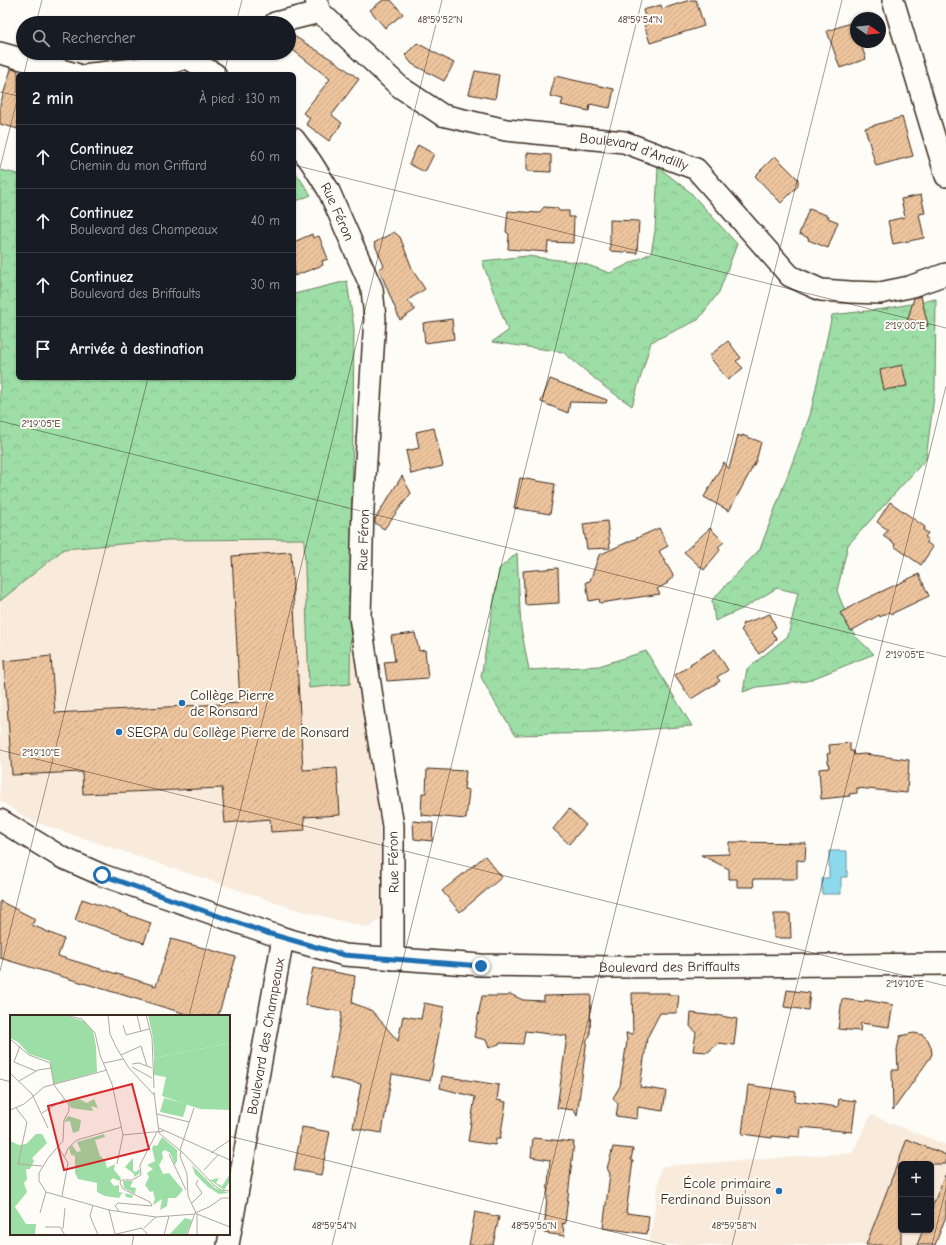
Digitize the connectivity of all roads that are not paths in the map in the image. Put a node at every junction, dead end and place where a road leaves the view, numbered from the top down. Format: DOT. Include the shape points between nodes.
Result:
graph roads {
  1 [pos="893,0"];
  2 [pos="318,6"];
  3 [pos="293,16"];
  4 [pos="0,53"];
  5 [pos="16,57"];
  6 [pos="25,60"];
  7 [pos="176,60"];
  8 [pos="197,60"];
  9 [pos="69,72"];
  10 [pos="105,72"];
  11 [pos="212,72"];
  12 [pos="296,142"];
  13 [pos="946,176"];
  14 [pos="946,274"];
  15 [pos="0,820"];
  16 [pos="275,936"];
  17 [pos="393,959"];
  18 [pos="946,964"];
  19 [pos="230,1232"];
  20 [pos="230,1235"];
  21 [pos="228,1245"];
  1 -- 13 [label="street"];
  2 -- 3 [label="street"];
  2 -- 14 [label="street, Boulevard d'Andilly" via="400,87 442,115 506,130 624,142 696,169 790,276 821,290 880,293 909,287"];
  4 -- 5 [label="street"];
  6 -- 9 [label="street"];
  7 -- 10 [label="street"];
  8 -- 11 [label="street"];
  12 -- 17 [label="street, Rue Féron" via="328,189 372,289 376,318 363,508 360,617 392,826"];
  15 -- 16 [label="street" via="61,857 102,875"];
  16 -- 17 [label="street, Boulevard des Champeaux" via="344,955"];
  16 -- 19 [label="street, Boulevard des Champeaux"];
  17 -- 18 [label="street, Boulevard des Briffaults" via="481,966 613,968"];
  20 -- 21 [label="street, Boulevard des Champeaux"];
}
